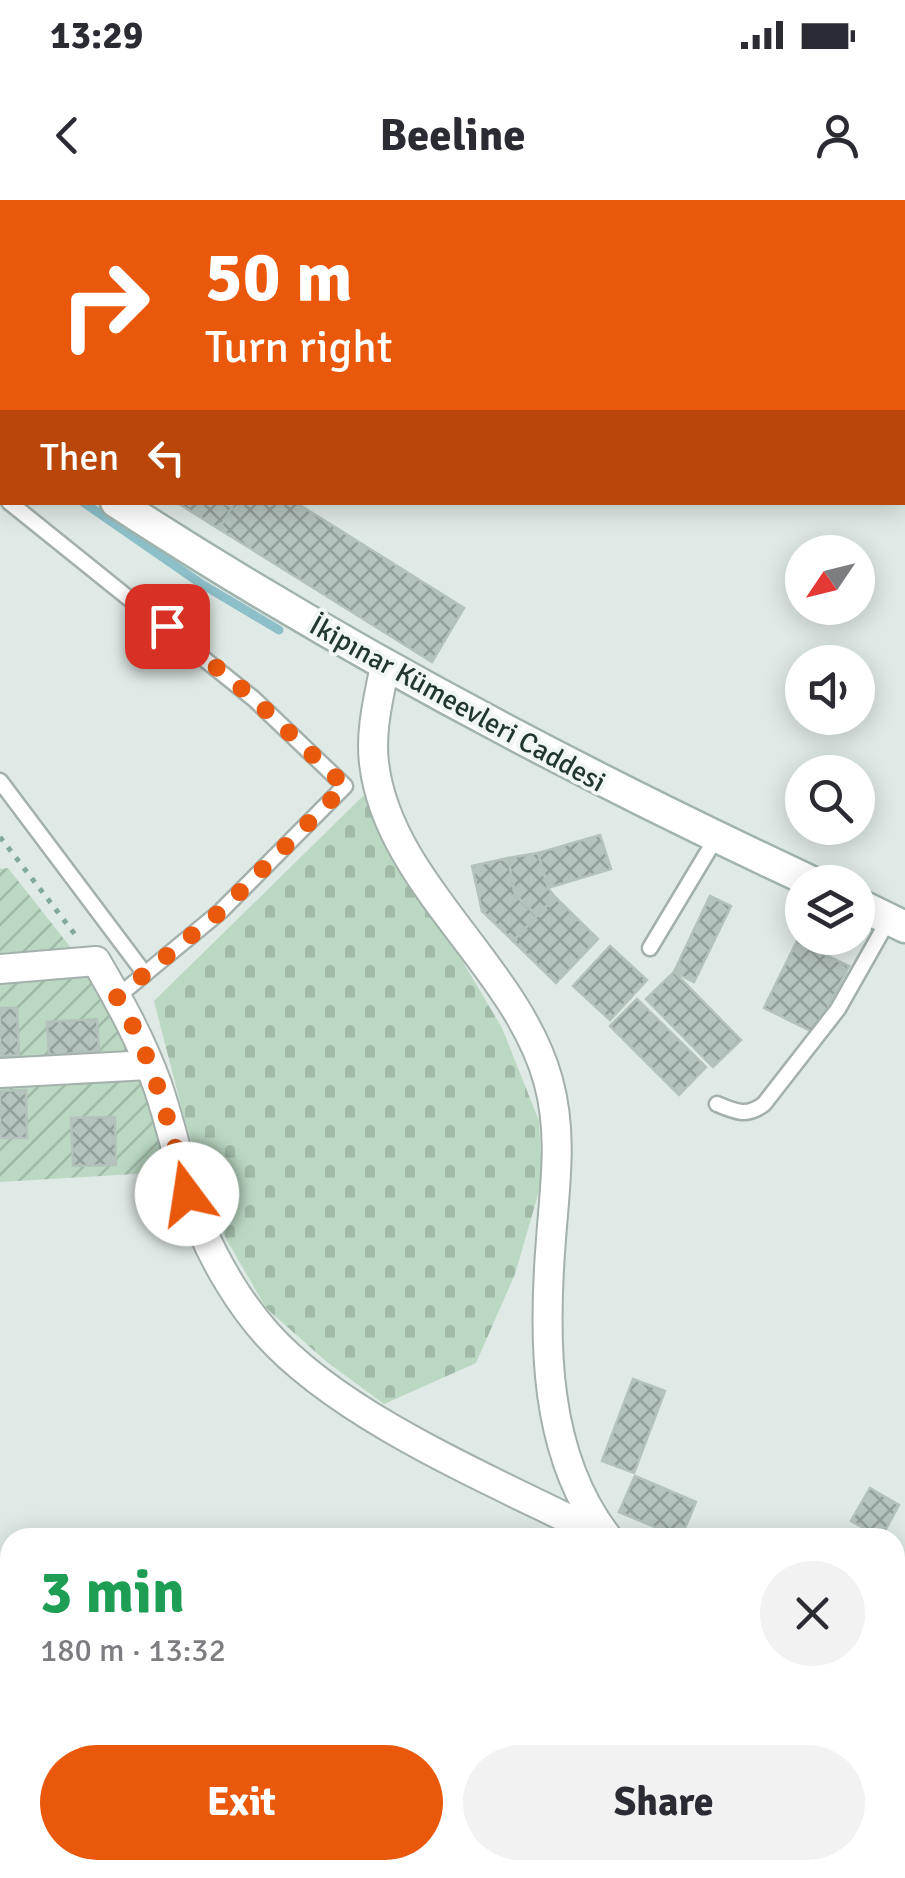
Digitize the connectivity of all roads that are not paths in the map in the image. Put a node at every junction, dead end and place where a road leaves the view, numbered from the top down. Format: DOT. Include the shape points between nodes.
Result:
graph roads {
  1 [pos="12,505"];
  2 [pos="121,505"];
  3 [pos="385,665"];
  4 [pos="0,780"];
  5 [pos="716,838"];
  6 [pos="785,870"];
  7 [pos="897,923"];
  8 [pos="650,948"];
  9 [pos="0,969"];
  10 [pos="145,974"];
  11 [pos="117,997"];
  12 [pos="149,1064"];
  13 [pos="0,1073"];
  14 [pos="717,1104"];
  15 [pos="587,1528"];
  16 [pos="600,1528"];
  1 -- 10 [label="lane" via="254,699 345,786 221,911"];
  2 -- 3 [label="street, İkipınar Kümeevleri Caddesi"];
  3 -- 5 [label="street, İkipınar Kümeevleri Caddesi"];
  3 -- 16 [label="street" via="373,726 374,763 392,823 520,1016 556,1110 548,1272 551,1386 565,1458"];
  4 -- 10 [label="lane"];
  5 -- 6 [label="street, İkipınar Kümeevleri Caddesi"];
  5 -- 8 [label="lane"];
  7 -- 14 [label="lane" via="764,1104 738,1113"];
  9 -- 11 [label="street" via="96,962"];
  10 -- 11 [label="lane"];
  11 -- 12 [label="street"];
  12 -- 13 [label="street"];
  12 -- 15 [label="street" via="204,1236 267,1334 348,1402"];
}
